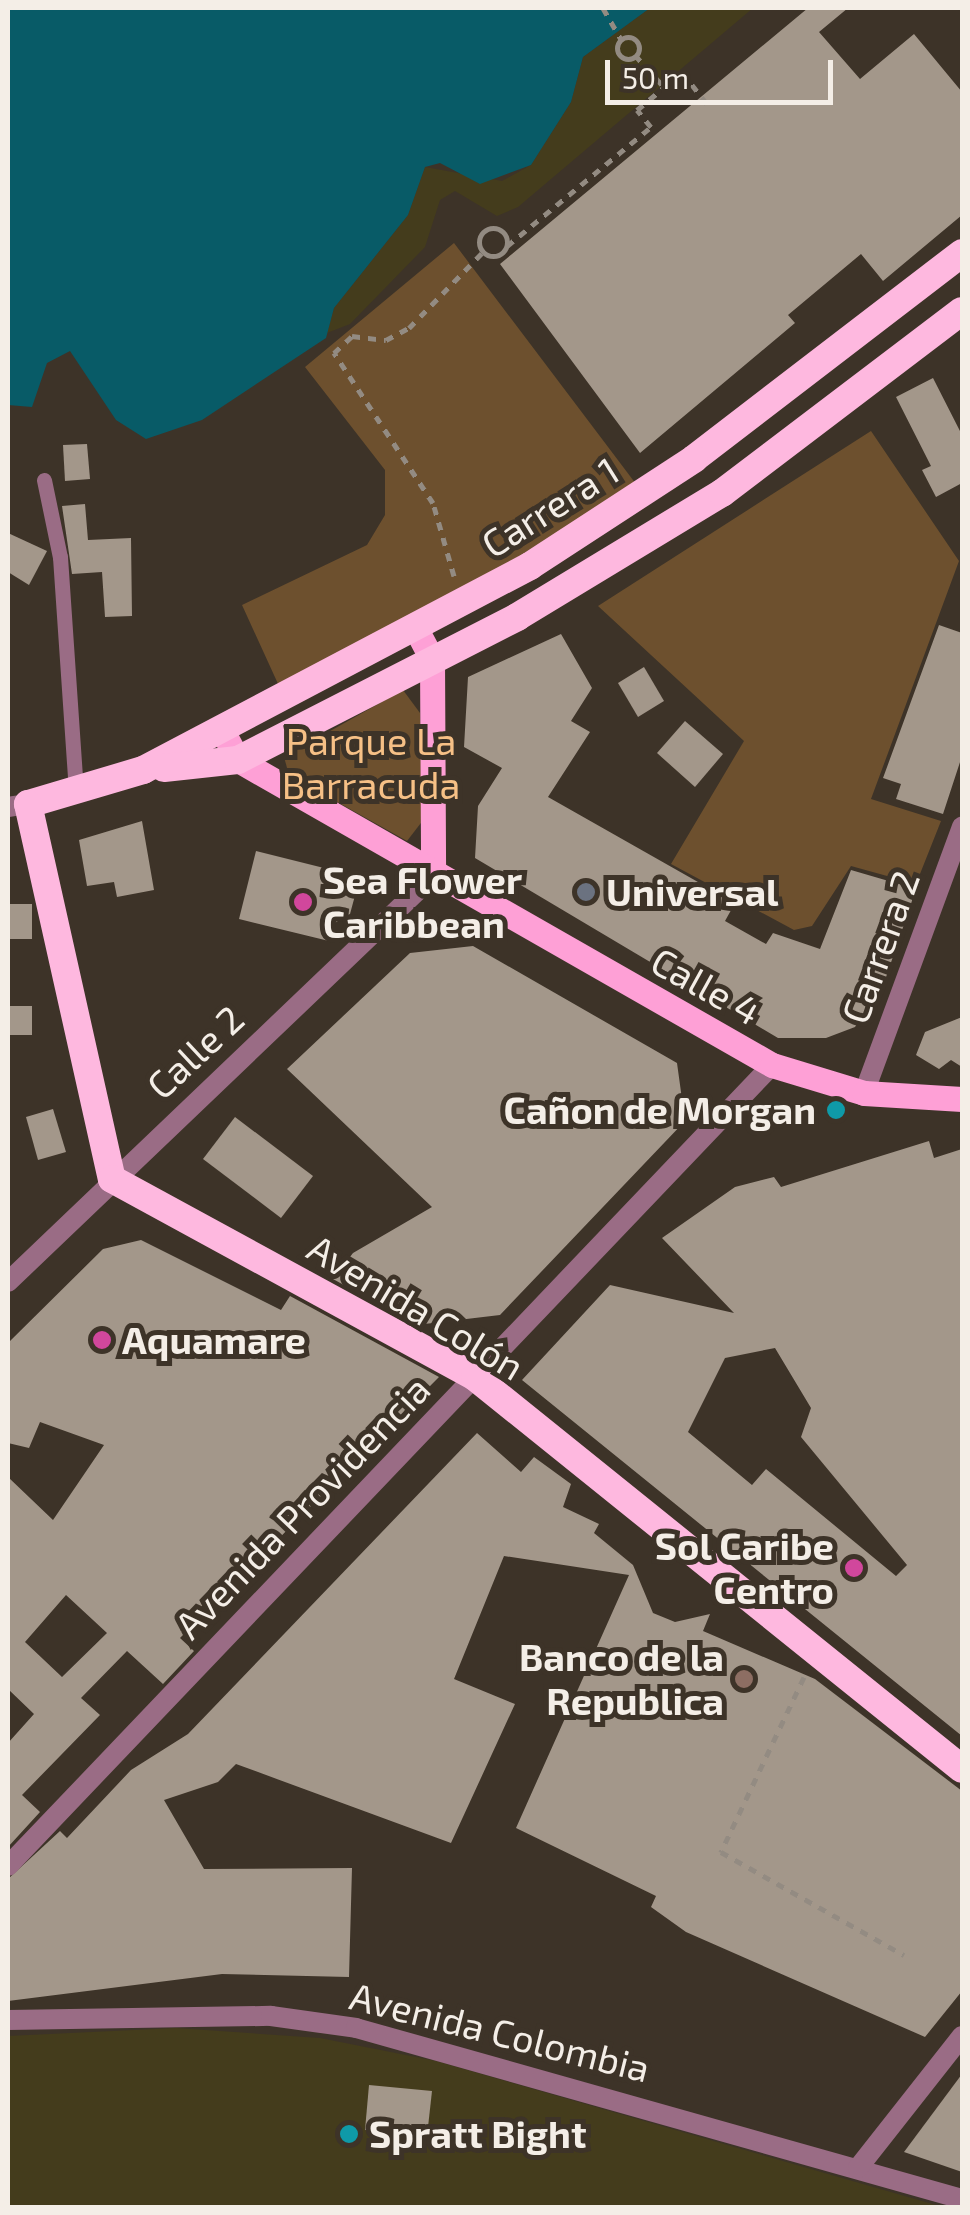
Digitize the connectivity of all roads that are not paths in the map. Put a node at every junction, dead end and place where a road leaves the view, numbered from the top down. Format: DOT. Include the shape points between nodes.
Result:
graph roads {
  1 [pos="962,253"];
  2 [pos="962,311"];
  3 [pos="44,480"];
  4 [pos="416,628"];
  5 [pos="432,659"];
  6 [pos="223,732"];
  7 [pos="238,760"];
  8 [pos="142,770"];
  9 [pos="76,794"];
  10 [pos="18,806"];
  11 [pos="962,826"];
  12 [pos="433,876"];
  13 [pos="772,1065"];
  14 [pos="864,1094"];
  15 [pos="962,1098"];
  16 [pos="112,1178"];
  17 [pos="8,1282"];
  18 [pos="474,1377"];
  19 [pos="962,1769"];
  20 [pos="8,1866"];
  21 [pos="8,2020"];
  22 [pos="962,2036"];
  23 [pos="858,2168"];
  24 [pos="962,2199"];
  1 -- 4 [label="highway, Carrera 1" via="694,460"];
  2 -- 5 [label="highway, Carrera 1" via="722,493"];
  3 -- 9 [label="lane" via="60,558"];
  4 -- 5 [label="main road"];
  4 -- 6 [label="highway, Carrera 1"];
  5 -- 7 [label="highway, Carrera 1"];
  5 -- 12 [label="main road"];
  6 -- 7 [label="main road"];
  6 -- 8 [label="highway, Carrera 1"];
  7 -- 8 [label="highway, Carrera 1"];
  7 -- 12 [label="main road, Calle 4"];
  8 -- 9 [label="highway, Carrera 1"];
  9 -- 10 [label="highway, Carrera 1"];
  10 -- 16 [label="highway"];
  11 -- 14 [label="street, Carrera 2"];
  12 -- 13 [label="main road, Calle 4"];
  12 -- 16 [label="street, Calle 2"];
  13 -- 14 [label="main road, Calle 4"];
  13 -- 18 [label="street, Avenida Providencia"];
  14 -- 15 [label="main road, Calle 4"];
  16 -- 17 [label="street, Calle 2"];
  16 -- 18 [label="highway, Avenida Colón"];
  18 -- 19 [label="highway, Avenida Colón"];
  18 -- 20 [label="street, Avenida Providencia"];
  21 -- 23 [label="street, Avenida Colombia" via="271,2016 356,2028"];
  22 -- 23 [label="street"];
  23 -- 24 [label="street, Avenida Colombia"];
}
